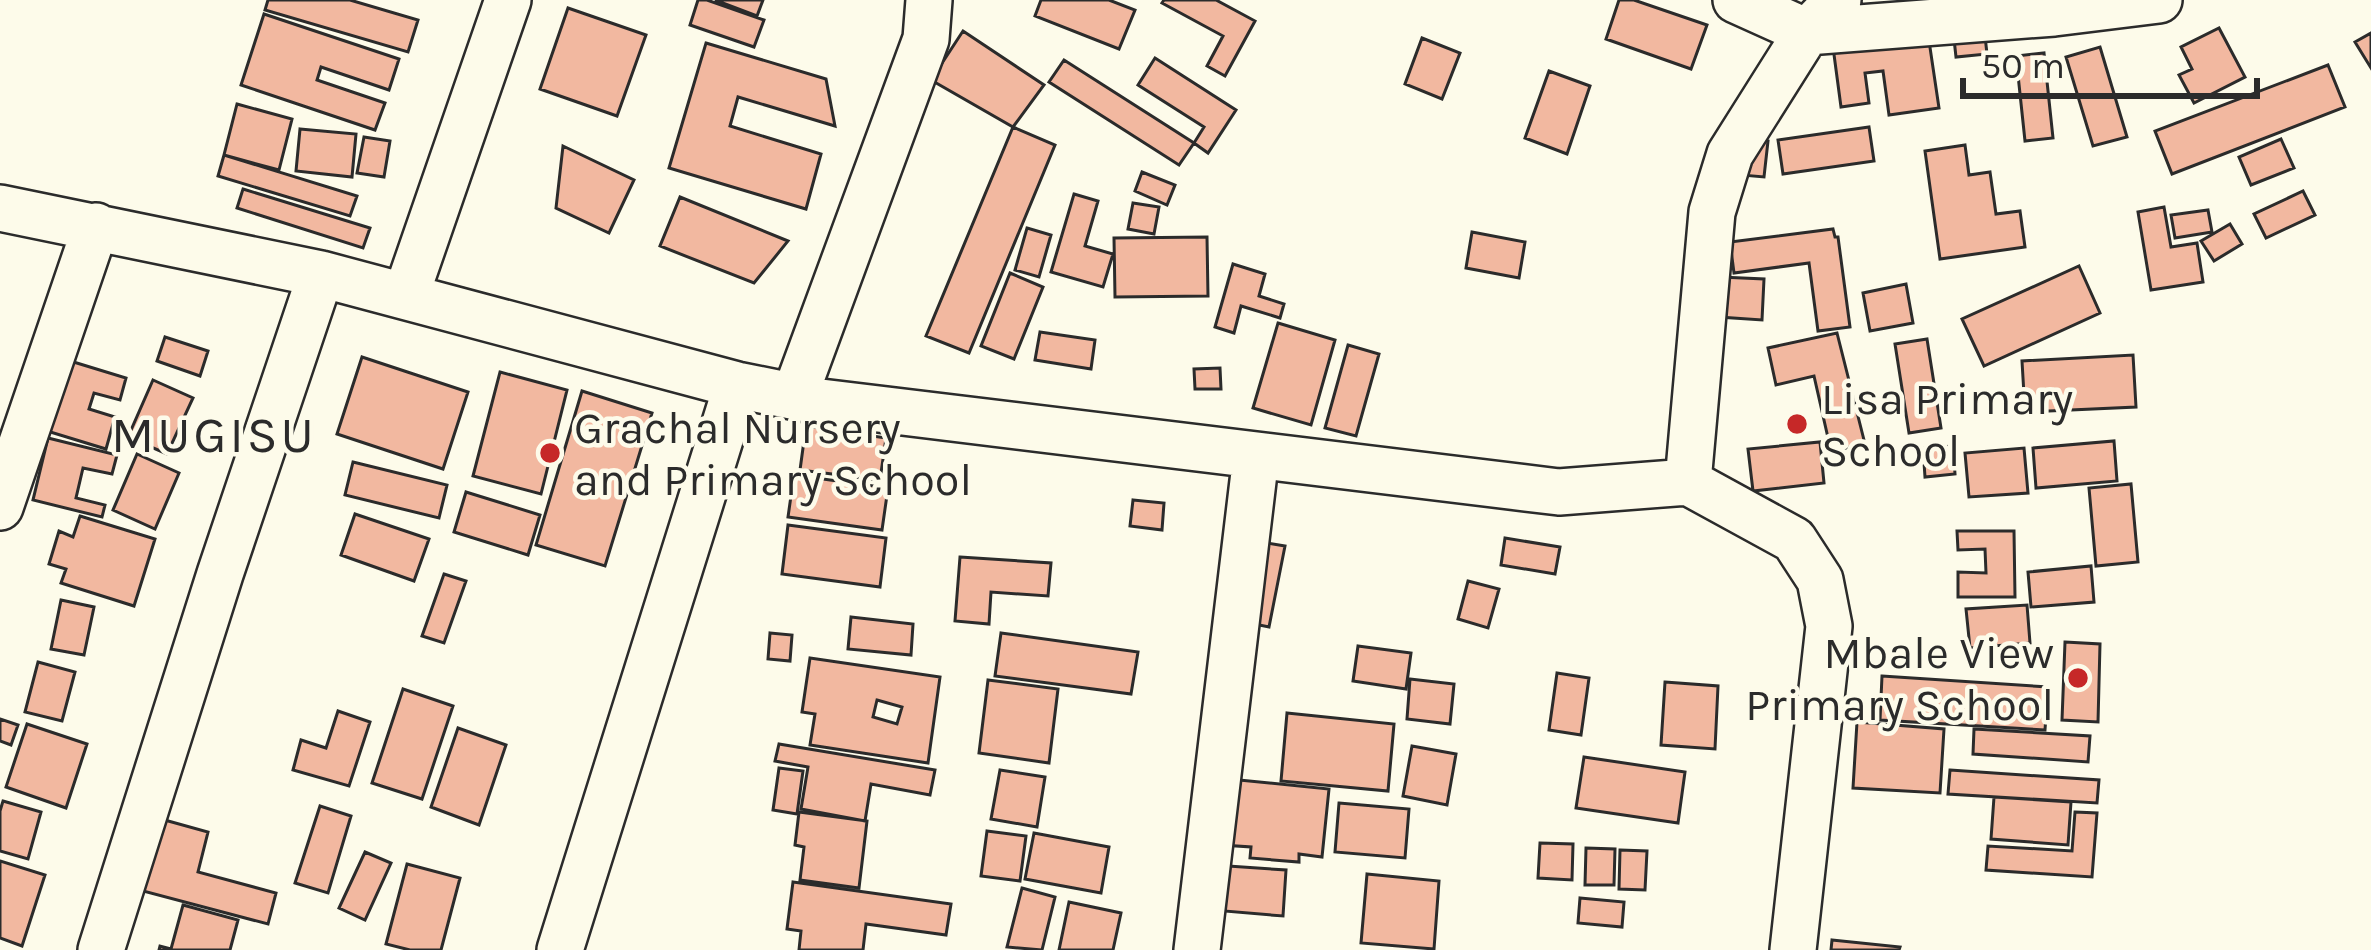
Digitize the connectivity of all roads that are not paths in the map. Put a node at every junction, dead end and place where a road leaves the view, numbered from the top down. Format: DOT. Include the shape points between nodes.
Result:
graph roads {
  1 [pos="508,0"];
  2 [pos="929,0"];
  3 [pos="1736,0"];
  4 [pos="2159,0"];
  5 [pos="1822,16"];
  6 [pos="0,208"];
  7 [pos="96,226"];
  8 [pos="321,274"];
  9 [pos="406,296"];
  10 [pos="737,385"];
  11 [pos="795,395"];
  12 [pos="1256,456"];
  13 [pos="1688,482"];
  14 [pos="0,507"];
  15 [pos="101,950"];
  16 [pos="560,950"];
  17 [pos="1197,950"];
  18 [pos="1793,950"];
  1 -- 9 [label="street"];
  2 -- 11 [label="street" via="926,39"];
  3 -- 5 [label="street"];
  4 -- 5 [label="street" via="2054,13"];
  5 -- 13 [label="street" via="1730,154 1712,212"];
  6 -- 7 [label="street"];
  7 -- 8 [label="street"];
  7 -- 14 [label="street"];
  8 -- 9 [label="street"];
  8 -- 15 [label="street"];
  9 -- 10 [label="street"];
  10 -- 11 [label="street"];
  10 -- 16 [label="street"];
  11 -- 12 [label="street"];
  12 -- 13 [label="street" via="1559,492"];
  12 -- 17 [label="street"];
  13 -- 18 [label="street" via="1794,540 1820,580 1829,626"];
}
